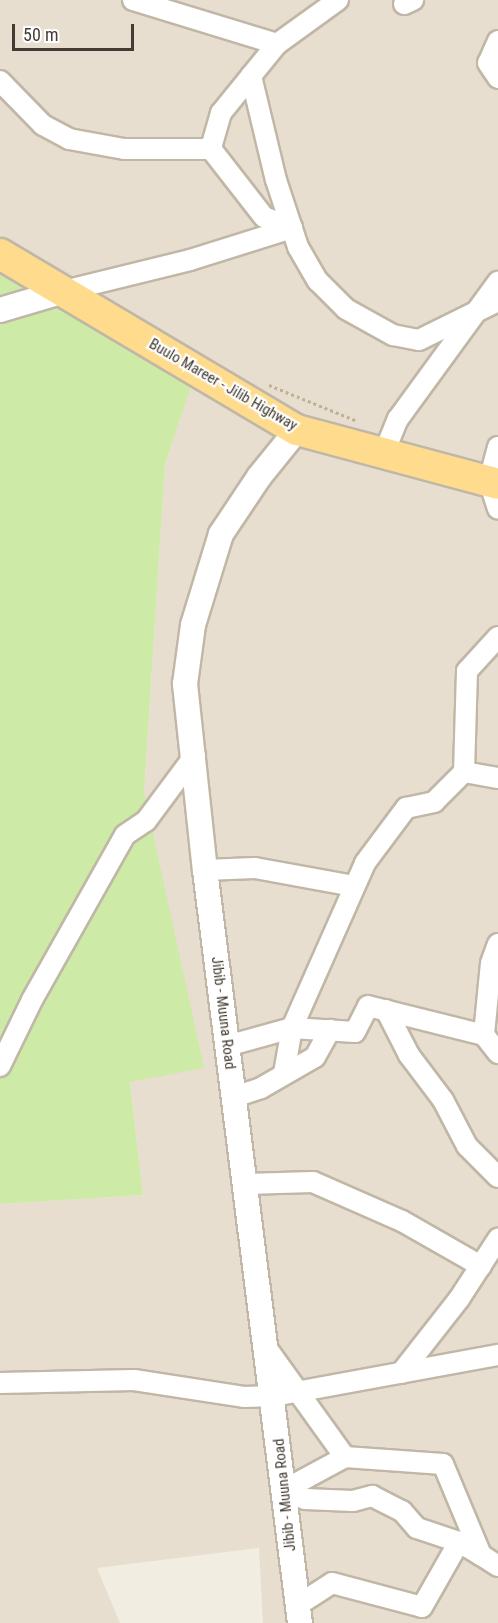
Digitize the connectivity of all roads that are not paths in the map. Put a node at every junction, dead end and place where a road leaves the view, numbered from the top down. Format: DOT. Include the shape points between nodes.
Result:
graph roads {
  1 [pos="134,0"];
  2 [pos="338,0"];
  3 [pos="498,41"];
  4 [pos="276,44"];
  5 [pos="251,76"];
  6 [pos="498,78"];
  7 [pos="0,81"];
  8 [pos="211,149"];
  9 [pos="292,228"];
  10 [pos="0,254"];
  11 [pos="498,282"];
  12 [pos="64,291"];
  13 [pos="489,305"];
  14 [pos="0,310"];
  15 [pos="297,430"];
  16 [pos="498,447"];
  17 [pos="384,453"];
  18 [pos="493,482"];
  19 [pos="498,509"];
  20 [pos="498,638"];
  21 [pos="195,755"];
  22 [pos="464,772"];
  23 [pos="498,778"];
  24 [pos="205,870"];
  25 [pos="354,886"];
  26 [pos="498,944"];
  27 [pos="386,1010"];
  28 [pos="292,1028"];
  29 [pos="330,1030"];
  30 [pos="484,1035"];
  31 [pos="227,1046"];
  32 [pos="498,1053"];
  33 [pos="0,1066"];
  34 [pos="284,1073"];
  35 [pos="234,1097"];
  36 [pos="498,1177"];
  37 [pos="245,1184"];
  38 [pos="498,1241"];
  39 [pos="481,1266"];
  40 [pos="268,1350"];
  41 [pos="498,1355"];
  42 [pos="401,1373"];
  43 [pos="0,1383"];
  44 [pos="301,1392"];
  45 [pos="274,1396"];
  46 [pos="345,1457"];
  47 [pos="284,1491"];
  48 [pos="459,1542"];
  49 [pos="481,1554"];
  50 [pos="498,1566"];
  51 [pos="299,1614"];
  1 -- 4 [label="street"];
  2 -- 4 [label="street"];
  3 -- 6 [label="street" via="488,63"];
  4 -- 5 [label="street"];
  5 -- 8 [label="street" via="221,113"];
  5 -- 9 [label="street"];
  7 -- 8 [label="street" via="43,125 69,139 124,149"];
  8 -- 9 [label="street" via="264,217"];
  9 -- 12 [label="street" via="190,260"];
  9 -- 13 [label="street" via="318,281 346,309 393,335 419,340"];
  10 -- 12 [label="main road, Buulo Mareer - Jilib Highway"];
  11 -- 13 [label="street"];
  12 -- 14 [label="street"];
  12 -- 15 [label="main road, Buulo Mareer - Jilib Highway"];
  13 -- 17 [label="street" via="398,419"];
  15 -- 17 [label="main road, Buulo Mareer - Jilib Highway"];
  15 -- 21 [label="street, Jibib - Muuna Road" via="259,477 217,545 193,625 185,684"];
  16 -- 18 [label="street"];
  17 -- 18 [label="main road, Buulo Mareer - Jilib Highway"];
  18 -- 19 [label="street"];
  20 -- 22 [label="street" via="467,671"];
  21 -- 24 [label="street, Jibib - Muuna Road"];
  21 -- 33 [label="street" via="146,821 125,835 32,1000"];
  22 -- 23 [label="street"];
  22 -- 25 [label="street" via="434,802 406,808 365,862"];
  24 -- 25 [label="street" via="255,868"];
  24 -- 31 [label="street, Jibib - Muuna Road"];
  25 -- 28 [label="street"];
  26 -- 30 [label="street" via="490,963"];
  27 -- 29 [label="street" via="368,1006 355,1032"];
  27 -- 30 [label="street"];
  27 -- 36 [label="street" via="409,1055 443,1100 467,1146"];
  28 -- 29 [label="street"];
  28 -- 31 [label="street"];
  28 -- 34 [label="street"];
  29 -- 34 [label="street" via="315,1057"];
  30 -- 32 [label="street"];
  31 -- 35 [label="street, Jibib - Muuna Road"];
  34 -- 35 [label="street" via="261,1088"];
  35 -- 37 [label="street, Jibib - Muuna Road"];
  37 -- 39 [label="street" via="314,1182 402,1221"];
  37 -- 40 [label="street, Jibib - Muuna Road"];
  38 -- 39 [label="street"];
  39 -- 42 [label="street"];
  40 -- 44 [label="street"];
  40 -- 45 [label="street, Jibib - Muuna Road"];
  41 -- 42 [label="street"];
  42 -- 44 [label="street"];
  43 -- 45 [label="street" via="134,1380 244,1397"];
  44 -- 45 [label="street"];
  44 -- 46 [label="street"];
  45 -- 47 [label="street, Jibib - Muuna Road"];
  46 -- 47 [label="street"];
  46 -- 49 [label="street" via="443,1464"];
  47 -- 48 [label="street" via="305,1499 353,1501 372,1496 402,1511 417,1528"];
  47 -- 51 [label="street, Jibib - Muuna Road"];
  48 -- 49 [label="street"];
  48 -- 51 [label="street" via="422,1607 332,1582"];
  49 -- 50 [label="street"];
}
